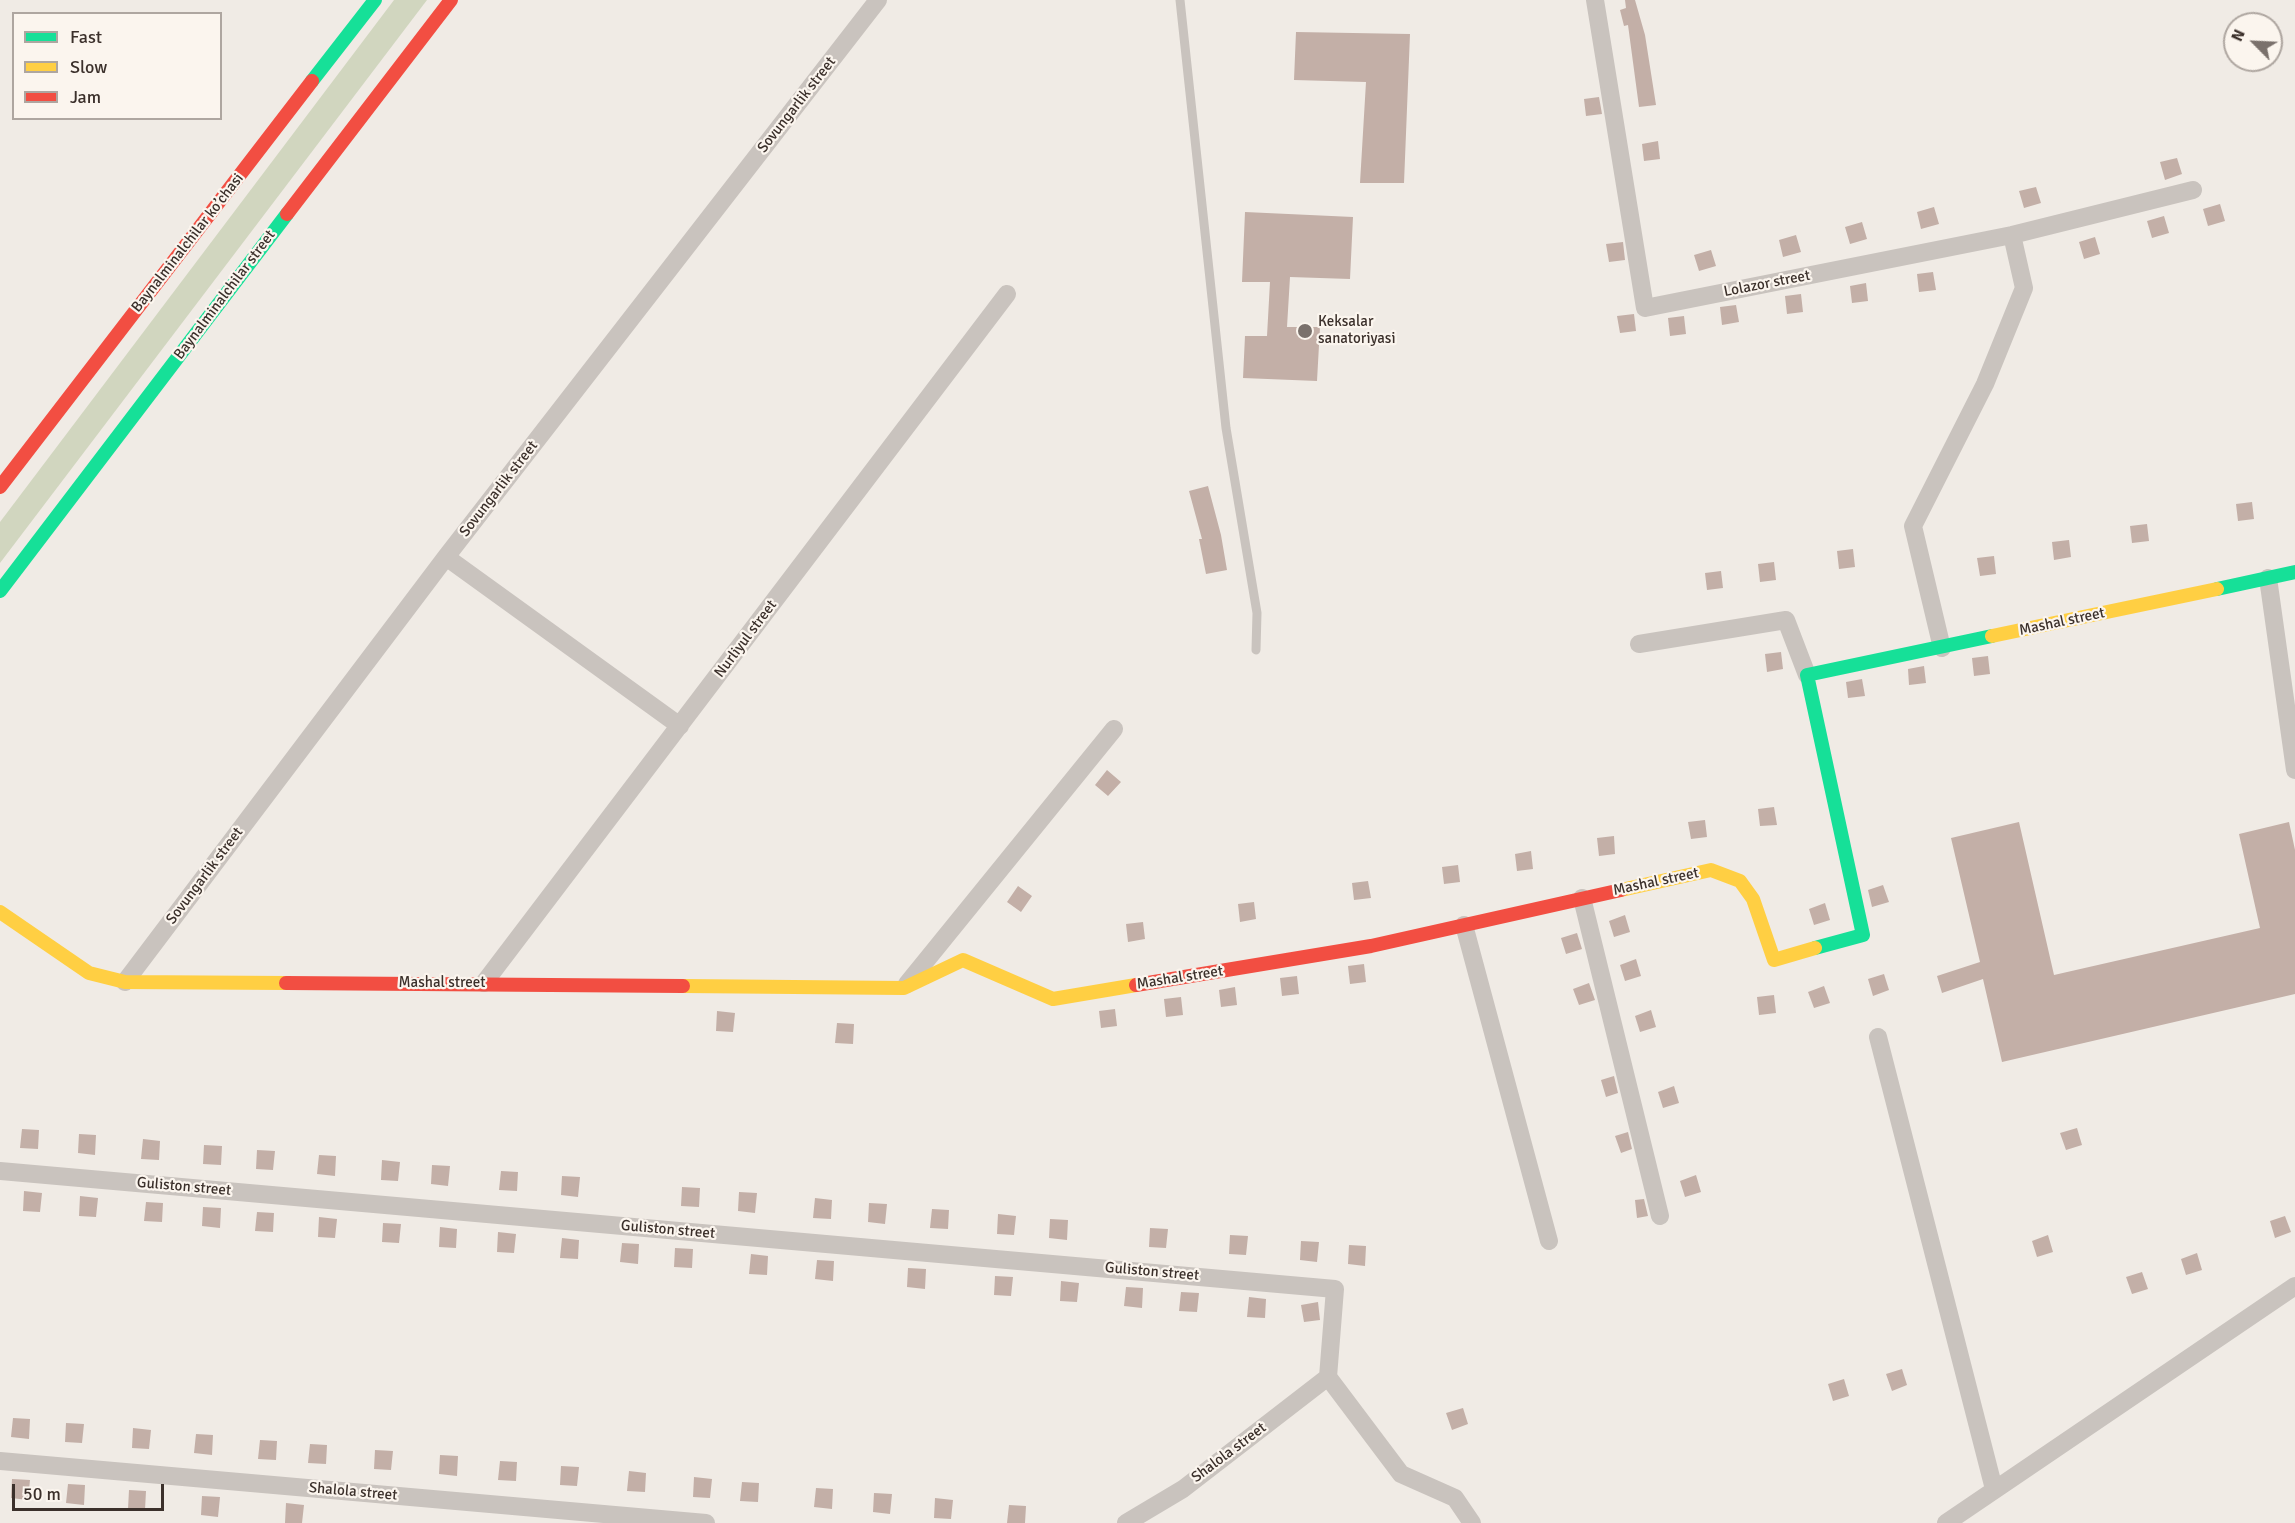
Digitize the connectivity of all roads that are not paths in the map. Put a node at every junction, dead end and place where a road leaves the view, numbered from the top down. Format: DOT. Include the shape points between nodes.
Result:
graph roads {
  1 [pos="375,0"];
  2 [pos="451,0"];
  3 [pos="878,0"];
  4 [pos="1180,0"];
  5 [pos="1595,0"];
  6 [pos="2193,190"];
  7 [pos="2012,235"];
  8 [pos="1007,294"];
  9 [pos="0,487"];
  10 [pos="446,557"];
  11 [pos="2295,572"];
  12 [pos="2268,578"];
  13 [pos="0,591"];
  14 [pos="1639,644"];
  15 [pos="1942,648"];
  16 [pos="1256,650"];
  17 [pos="1808,675"];
  18 [pos="680,726"];
  19 [pos="1114,729"];
  20 [pos="2295,770"];
  21 [pos="1582,898"];
  22 [pos="0,912"];
  23 [pos="1464,925"];
  24 [pos="125,982"];
  25 [pos="484,983"];
  26 [pos="904,988"];
  27 [pos="1878,1037"];
  28 [pos="0,1171"];
  29 [pos="1660,1216"];
  30 [pos="1549,1241"];
  31 [pos="2295,1286"];
  32 [pos="1328,1377"];
  33 [pos="0,1461"];
  34 [pos="1994,1489"];
  35 [pos="706,1523"];
  36 [pos="1126,1523"];
  37 [pos="1472,1523"];
  38 [pos="1946,1523"];
  1 -- 9 [label="street, Baynalminalchilar ko’chasi"];
  2 -- 13 [label="street, Baynalminalchilar street"];
  3 -- 10 [label="street, Sovungarlik street"];
  4 -- 16 [label="lane" via="1226,428 1257,613"];
  5 -- 7 [label="street, Lolazor street" via="1645,308"];
  6 -- 7 [label="street, Lolazor street"];
  7 -- 15 [label="street" via="2024,288 1985,384 1913,526"];
  8 -- 18 [label="street, Nurliyul street"];
  10 -- 18 [label="street"];
  10 -- 24 [label="street, Sovungarlik street"];
  11 -- 12 [label="street, Mashal street"];
  12 -- 15 [label="street, Mashal street"];
  12 -- 20 [label="street"];
  14 -- 17 [label="street" via="1786,620"];
  15 -- 17 [label="street, Mashal street"];
  17 -- 21 [label="street, Mashal street" via="1863,935 1774,960 1753,899 1740,881 1712,870"];
  18 -- 25 [label="street, Nurliyul street"];
  19 -- 26 [label="street"];
  21 -- 23 [label="street, Mashal street"];
  21 -- 29 [label="street"];
  22 -- 24 [label="street, Mashal street" via="88,974"];
  23 -- 26 [label="street, Mashal street" via="1371,946 1053,999 963,960"];
  23 -- 30 [label="street"];
  24 -- 25 [label="street, Mashal street"];
  25 -- 26 [label="street, Mashal street"];
  27 -- 34 [label="street"];
  28 -- 32 [label="street, Guliston street" via="1335,1289"];
  31 -- 34 [label="street"];
  32 -- 36 [label="street, Shalola street" via="1183,1489"];
  32 -- 37 [label="street" via="1401,1474 1455,1498"];
  33 -- 35 [label="street, Shalola street"];
  34 -- 38 [label="street"];
}
